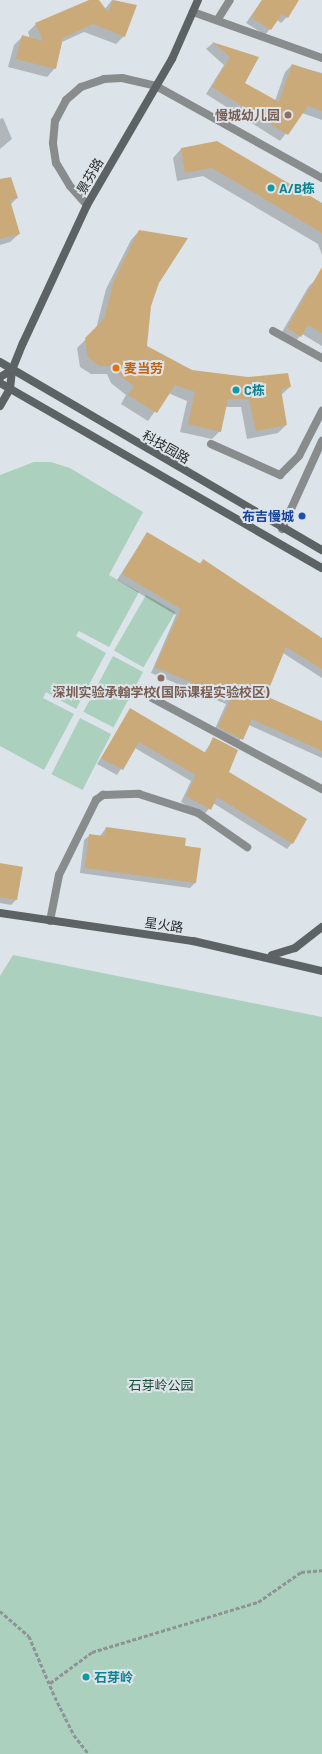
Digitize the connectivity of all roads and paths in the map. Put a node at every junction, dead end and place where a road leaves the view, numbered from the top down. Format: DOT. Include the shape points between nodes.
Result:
graph roads {
  1 [pos="198,0"];
  2 [pos="230,0"];
  3 [pos="193,12"];
  4 [pos="218,19"];
  5 [pos="322,58"];
  6 [pos="156,86"];
  7 [pos="322,178"];
  8 [pos="87,205"];
  9 [pos="273,331"];
  10 [pos="322,358"];
  11 [pos="0,362"];
  12 [pos="12,370"];
  13 [pos="0,377"];
  14 [pos="0,383"];
  15 [pos="10,389"];
  16 [pos="0,406"];
  17 [pos="322,411"];
  18 [pos="322,441"];
  19 [pos="210,444"];
  20 [pos="282,529"];
  21 [pos="322,550"];
  22 [pos="322,568"];
  23 [pos="152,698"];
  24 [pos="322,789"];
  25 [pos="247,847"];
  26 [pos="0,913"];
  27 [pos="50,920"];
  28 [pos="322,927"];
  29 [pos="266,956"];
  30 [pos="322,971"];
  31 [pos="322,1570"];
  32 [pos="0,1611"];
  33 [pos="50,1683"];
  34 [pos="89,1754"];
  1 -- 3 [label="street, 景芬路"];
  2 -- 4 [label="street"];
  3 -- 4 [label="street"];
  3 -- 6 [label="street, 景芬路"];
  4 -- 5 [label="street"];
  6 -- 7 [label="street"];
  6 -- 8 [label="street, 景芬路"];
  6 -- 8 [label="street" via="122,78 104,79 81,87 66,100 55,121 53,143 56,163 70,186"];
  8 -- 12 [label="street, 景芬路"];
  9 -- 10 [label="street"];
  11 -- 12 [label="street, 科技园路"];
  12 -- 13 [label="street"];
  12 -- 15 [label="street, 景芬路"];
  12 -- 20 [label="street, 科技园路"];
  14 -- 15 [label="street"];
  15 -- 16 [label="street, 景芬路"];
  15 -- 22 [label="street"];
  17 -- 19 [label="street" via="299,456 280,475"];
  18 -- 20 [label="street"];
  20 -- 21 [label="street, 科技园路"];
  23 -- 24 [label="street"];
  25 -- 27 [label="street" via="198,813 139,794 104,795 96,800 59,875"];
  26 -- 27 [label="street, 星火路"];
  27 -- 29 [label="street, 星火路"];
  28 -- 29 [label="street" via="295,948"];
  29 -- 30 [label="street, 星火路"];
  31 -- 33 [label="path" via="301,1572 258,1602 92,1652"];
  32 -- 33 [label="path" via="29,1636"];
  33 -- 34 [label="path" via="74,1735"];
}
